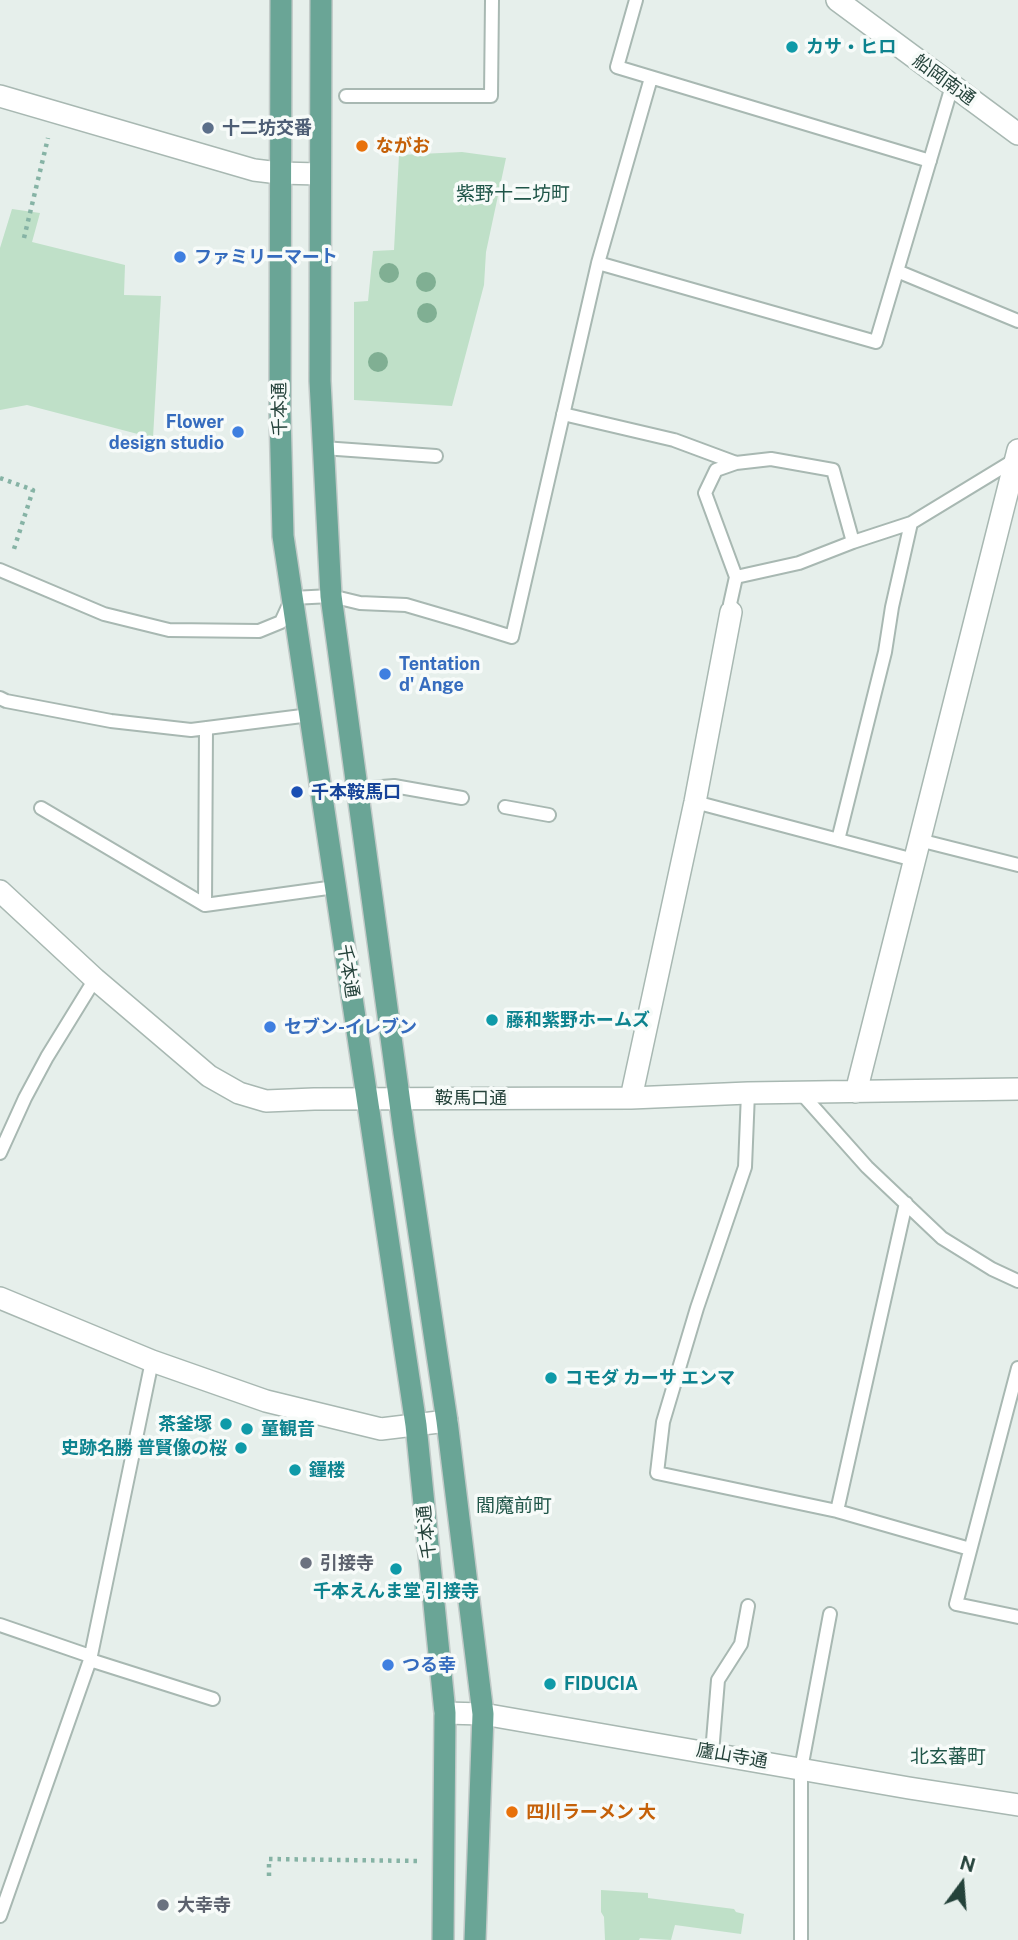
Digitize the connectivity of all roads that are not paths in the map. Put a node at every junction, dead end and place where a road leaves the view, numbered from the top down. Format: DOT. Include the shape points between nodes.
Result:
graph roads {
  1 [pos="281,0"];
  2 [pos="321,0"];
  3 [pos="492,0"];
  4 [pos="636,0"];
  5 [pos="837,0"];
  6 [pos="651,78"];
  7 [pos="953,86"];
  8 [pos="0,96"];
  9 [pos="346,96"];
  10 [pos="1018,134"];
  11 [pos="930,161"];
  12 [pos="279,173"];
  13 [pos="320,174"];
  14 [pos="598,262"];
  15 [pos="897,271"];
  16 [pos="1018,321"];
  17 [pos="563,414"];
  18 [pos="323,448"];
  19 [pos="1017,455"];
  20 [pos="436,456"];
  21 [pos="736,463"];
  22 [pos="911,523"];
  23 [pos="853,541"];
  24 [pos="3,571"];
  25 [pos="736,577"];
  26 [pos="331,596"];
  27 [pos="292,598"];
  28 [pos="731,612"];
  29 [pos="0,698"];
  30 [pos="310,715"];
  31 [pos="206,728"];
  32 [pos="357,789"];
  33 [pos="462,798"];
  34 [pos="695,802"];
  35 [pos="505,807"];
  36 [pos="41,808"];
  37 [pos="549,815"];
  38 [pos="838,840"];
  39 [pos="917,850"];
  40 [pos="1018,865"];
  41 [pos="335,887"];
  42 [pos="0,891"];
  43 [pos="205,905"];
  44 [pos="95,979"];
  45 [pos="1018,1089"];
  46 [pos="856,1092"];
  47 [pos="748,1093"];
  48 [pos="801,1093"];
  49 [pos="399,1098"];
  50 [pos="631,1098"];
  51 [pos="367,1099"];
  52 [pos="0,1153"];
  53 [pos="906,1203"];
  54 [pos="1018,1281"];
  55 [pos="0,1298"];
  56 [pos="152,1362"];
  57 [pos="1018,1368"];
  58 [pos="447,1421"];
  59 [pos="416,1425"];
  60 [pos="836,1511"];
  61 [pos="970,1549"];
  62 [pos="748,1606"];
  63 [pos="830,1614"];
  64 [pos="1018,1618"];
  65 [pos="0,1626"];
  66 [pos="90,1658"];
  67 [pos="213,1699"];
  68 [pos="444,1713"];
  69 [pos="483,1714"];
  70 [pos="712,1753"];
  71 [pos="802,1769"];
  72 [pos="1018,1805"];
  73 [pos="0,1916"];
  74 [pos="443,1940"];
  75 [pos="475,1940"];
  76 [pos="801,1940"];
  1 -- 12 [label="main road, 千本通"];
  2 -- 13 [label="main road, 千本通"];
  3 -- 9 [label="lane" via="491,96"];
  4 -- 6 [label="lane" via="617,67"];
  5 -- 7 [label="street, 船岡南通"];
  6 -- 11 [label="lane"];
  6 -- 14 [label="lane"];
  7 -- 10 [label="street, 船岡南通"];
  7 -- 11 [label="lane"];
  8 -- 12 [label="street" via="254,170"];
  11 -- 15 [label="lane"];
  12 -- 13 [label="street"];
  12 -- 27 [label="main road, 千本通" via="283,536"];
  13 -- 18 [label="main road, 千本通"];
  14 -- 15 [label="lane" via="876,342"];
  14 -- 17 [label="lane"];
  15 -- 16 [label="lane"];
  17 -- 21 [label="lane" via="674,440"];
  17 -- 26 [label="lane" via="512,638 405,605"];
  18 -- 20 [label="lane"];
  18 -- 26 [label="main road, 千本通"];
  19 -- 22 [label="lane"];
  19 -- 39 [label="street"];
  21 -- 23 [label="lane" via="771,459 834,470"];
  21 -- 25 [label="lane" via="716,470 705,493"];
  22 -- 23 [label="lane"];
  22 -- 38 [label="lane" via="886,652"];
  23 -- 25 [label="lane" via="799,563"];
  24 -- 27 [label="lane" via="104,614 169,630 259,631 281,622"];
  25 -- 28 [label="lane"];
  26 -- 27 [label="lane"];
  26 -- 32 [label="main road, 千本通"];
  27 -- 30 [label="main road, 千本通"];
  28 -- 34 [label="street"];
  29 -- 31 [label="lane" via="111,721"];
  30 -- 31 [label="lane"];
  30 -- 41 [label="main road, 千本通"];
  31 -- 43 [label="lane"];
  32 -- 33 [label="lane" via="394,786"];
  32 -- 49 [label="main road, 千本通"];
  34 -- 38 [label="lane"];
  34 -- 50 [label="street"];
  35 -- 37 [label="lane"];
  36 -- 43 [label="lane"];
  38 -- 39 [label="lane"];
  39 -- 40 [label="lane"];
  39 -- 46 [label="street"];
  41 -- 43 [label="lane"];
  41 -- 51 [label="main road, 千本通"];
  42 -- 44 [label="street, 鞍馬口通"];
  44 -- 51 [label="street, 鞍馬口通" via="209,1076 239,1093 265,1101"];
  44 -- 52 [label="lane" via="47,1056"];
  45 -- 46 [label="street, 鞍馬口通"];
  46 -- 48 [label="street, 鞍馬口通"];
  47 -- 48 [label="street, 鞍馬口通"];
  47 -- 50 [label="street, 鞍馬口通"];
  47 -- 60 [label="lane" via="744,1167 663,1422 657,1473"];
  48 -- 53 [label="lane"];
  49 -- 50 [label="street, 鞍馬口通"];
  49 -- 51 [label="street, 鞍馬口通"];
  49 -- 58 [label="main road, 千本通"];
  51 -- 59 [label="main road, 千本通"];
  53 -- 54 [label="lane" via="942,1238"];
  53 -- 60 [label="lane"];
  55 -- 56 [label="street"];
  56 -- 59 [label="street" via="266,1401 381,1429"];
  56 -- 66 [label="lane"];
  57 -- 61 [label="lane"];
  58 -- 59 [label="street"];
  58 -- 69 [label="main road, 千本通"];
  59 -- 68 [label="main road, 千本通"];
  60 -- 61 [label="lane"];
  61 -- 64 [label="lane" via="956,1604"];
  62 -- 70 [label="lane" via="741,1644 718,1680"];
  63 -- 71 [label="lane"];
  65 -- 66 [label="lane"];
  66 -- 67 [label="lane"];
  66 -- 73 [label="lane"];
  68 -- 69 [label="street, 廬山寺通"];
  68 -- 74 [label="main road, 千本通"];
  69 -- 70 [label="street, 廬山寺通"];
  69 -- 75 [label="main road, 千本通"];
  70 -- 71 [label="street, 廬山寺通"];
  71 -- 72 [label="street, 廬山寺通"];
  71 -- 76 [label="lane"];
}
